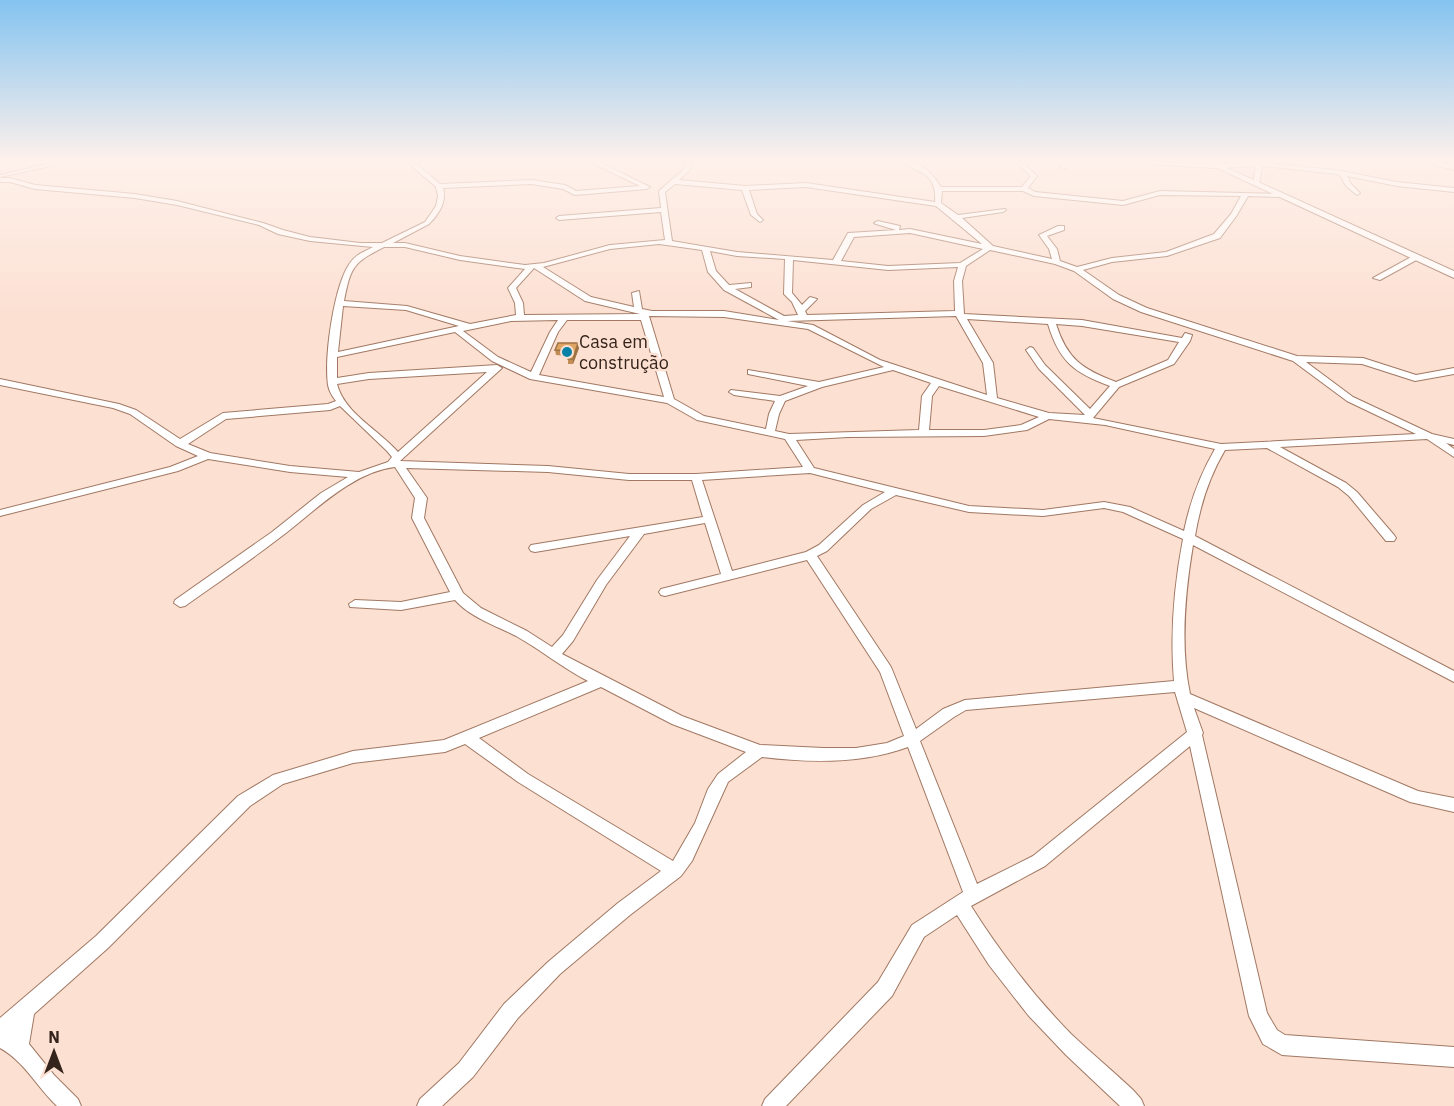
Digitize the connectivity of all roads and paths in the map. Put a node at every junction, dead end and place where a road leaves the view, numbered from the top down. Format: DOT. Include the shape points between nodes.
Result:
graph roads {
  1 [pos="215,213"];
  2 [pos="435,213"];
  3 [pos="630,213"];
  4 [pos="664,213"];
  5 [pos="753,213"];
  6 [pos="951,213"];
  7 [pos="986,213"];
  8 [pos="1235,213"];
  9 [pos="1317,213"];
  10 [pos="958,217"];
  11 [pos="559,218"];
  12 [pos="760,220"];
  13 [pos="878,223"];
  14 [pos="1061,228"];
  15 [pos="910,231"];
  16 [pos="402,242"];
  17 [pos="669,243"];
  18 [pos="383,246"];
  19 [pos="990,247"];
  20 [pos="706,249"];
  21 [pos="789,258"];
  22 [pos="1416,258"];
  23 [pos="836,262"];
  24 [pos="1057,262"];
  25 [pos="962,265"];
  26 [pos="533,267"];
  27 [pos="1077,269"];
  28 [pos="1454,276"];
  29 [pos="1377,278"];
  30 [pos="748,285"];
  31 [pos="727,288"];
  32 [pos="636,293"];
  33 [pos="813,298"];
  34 [pos="339,303"];
  35 [pos="641,313"];
  36 [pos="802,313"];
  37 [pos="961,314"];
  38 [pos="520,317"];
  39 [pos="566,317"];
  40 [pos="782,318"];
  41 [pos="768,320"];
  42 [pos="1051,321"];
  43 [pos="793,324"];
  44 [pos="469,326"];
  45 [pos="1192,326"];
  46 [pos="810,327"];
  47 [pos="456,329"];
  48 [pos="1186,341"];
  49 [pos="1030,350"];
  50 [pos="334,355"];
  51 [pos="1296,359"];
  52 [pos="498,366"];
  53 [pos="893,367"];
  54 [pos="1454,371"];
  55 [pos="750,372"];
  56 [pos="533,377"];
  57 [pos="0,382"];
  58 [pos="332,382"];
  59 [pos="937,382"];
  60 [pos="1116,385"];
  61 [pos="819,386"];
  62 [pos="734,392"];
  63 [pos="781,399"];
  64 [pos="992,400"];
  65 [pos="670,401"];
  66 [pos="342,402"];
  67 [pos="1048,416"];
  68 [pos="1088,417"];
  69 [pos="770,433"];
  70 [pos="924,434"];
  71 [pos="1429,436"];
  72 [pos="789,437"];
  73 [pos="1454,442"];
  74 [pos="180,444"];
  75 [pos="1270,445"];
  76 [pos="1221,447"];
  77 [pos="1454,454"];
  78 [pos="207,456"];
  79 [pos="396,462"];
  80 [pos="810,470"];
  81 [pos="360,475"];
  82 [pos="696,477"];
  83 [pos="896,490"];
  84 [pos="0,513"];
  85 [pos="710,519"];
  86 [pos="641,530"];
  87 [pos="1187,537"];
  88 [pos="1390,538"];
  89 [pos="535,548"];
  90 [pos="810,555"];
  91 [pos="728,576"];
  92 [pos="665,592"];
  93 [pos="458,595"];
  94 [pos="180,603"];
  95 [pos="355,604"];
  96 [pos="553,655"];
  97 [pos="1454,677"];
  98 [pos="600,682"];
  99 [pos="1183,692"];
  100 [pos="1196,733"];
  101 [pos="468,738"];
  102 [pos="913,738"];
  103 [pos="759,751"];
  104 [pos="1454,805"];
  105 [pos="675,871"];
  106 [pos="967,900"];
  107 [pos="25,1010"];
  108 [pos="0,1031"];
  109 [pos="0,1038"];
  110 [pos="19,1047"];
  111 [pos="1454,1057"];
  112 [pos="71,1106"];
  113 [pos="427,1106"];
  114 [pos="772,1106"];
  115 [pos="1134,1106"];
  1 -- 18 [label="street" via="292,235"];
  2 -- 16 [label="street"];
  3 -- 11 [label="street"];
  4 -- 17 [label="street"];
  5 -- 12 [label="street"];
  6 -- 10 [label="street"];
  7 -- 10 [label="street"];
  8 -- 27 [label="street" via="1217,236 1167,254 1112,260"];
  9 -- 22 [label="street"];
  10 -- 19 [label="street"];
  13 -- 15 [label="street"];
  14 -- 24 [label="street" via="1043,235"];
  15 -- 19 [label="street"];
  15 -- 23 [label="street" via="851,235"];
  16 -- 18 [label="street"];
  16 -- 26 [label="street" via="469,260"];
  17 -- 20 [label="street"];
  17 -- 26 [label="street" via="610,246"];
  18 -- 34 [label="street" via="354,262"];
  19 -- 24 [label="street"];
  19 -- 25 [label="street"];
  20 -- 21 [label="street"];
  20 -- 31 [label="street" via="712,272"];
  21 -- 23 [label="street"];
  21 -- 36 [label="street" via="788,294"];
  22 -- 28 [label="street"];
  22 -- 29 [label="street"];
  23 -- 25 [label="street" via="888,268"];
  24 -- 27 [label="street"];
  25 -- 37 [label="street" via="958,281"];
  26 -- 35 [label="street" via="588,299"];
  26 -- 38 [label="street" via="512,288"];
  27 -- 45 [label="street" via="1135,307"];
  30 -- 31 [label="street"];
  31 -- 40 [label="street"];
  32 -- 35 [label="street"];
  33 -- 36 [label="street"];
  34 -- 44 [label="street" via="407,308"];
  34 -- 50 [label="street"];
  35 -- 39 [label="street"];
  35 -- 41 [label="street" via="724,314"];
  35 -- 65 [label="street"];
  36 -- 37 [label="street"];
  36 -- 40 [label="street"];
  36 -- 46 [label="street"];
  37 -- 42 [label="street"];
  37 -- 64 [label="street" via="988,363"];
  38 -- 39 [label="street"];
  38 -- 44 [label="street"];
  39 -- 56 [label="street"];
  40 -- 41 [label="street"];
  40 -- 43 [label="street"];
  41 -- 43 [label="street"];
  42 -- 48 [label="street" via="1102,325"];
  42 -- 60 [label="street" via="1067,359 1085,372"];
  43 -- 46 [label="street"];
  44 -- 47 [label="street"];
  45 -- 48 [label="street"];
  45 -- 51 [label="street"];
  46 -- 53 [label="street" via="858,354"];
  47 -- 50 [label="street"];
  47 -- 52 [label="street"];
  48 -- 60 [label="street" via="1171,362"];
  49 -- 68 [label="street"];
  50 -- 58 [label="street"];
  51 -- 54 [label="street" via="1363,361 1415,378"];
  51 -- 71 [label="street" via="1350,399"];
  52 -- 56 [label="street"];
  52 -- 58 [label="street"];
  52 -- 79 [label="street"];
  53 -- 59 [label="street"];
  53 -- 61 [label="street"];
  55 -- 61 [label="street"];
  56 -- 65 [label="street"];
  57 -- 74 [label="street" via="116,406 133,412"];
  58 -- 66 [label="street"];
  59 -- 64 [label="street"];
  59 -- 70 [label="street" via="927,396"];
  60 -- 68 [label="street"];
  61 -- 63 [label="street"];
  62 -- 63 [label="street"];
  63 -- 69 [label="street"];
  64 -- 67 [label="street"];
  65 -- 69 [label="street" via="701,418"];
  66 -- 74 [label="street" via="330,407 223,416"];
  66 -- 79 [label="street" via="354,418 388,445"];
  67 -- 68 [label="street"];
  67 -- 70 [label="street" via="1023,428"];
  68 -- 76 [label="street"];
  69 -- 72 [label="street"];
  70 -- 72 [label="street"];
  71 -- 73 [label="street"];
  71 -- 75 [label="street"];
  71 -- 77 [label="street"];
  72 -- 80 [label="street"];
  74 -- 78 [label="street"];
  75 -- 76 [label="street"];
  75 -- 88 [label="street" via="1342,485"];
  76 -- 87 [label="street" via="1210,461"];
  78 -- 81 [label="street"];
  78 -- 84 [label="street" via="174,469"];
  79 -- 81 [label="street"];
  79 -- 82 [label="street" via="629,477"];
  79 -- 93 [label="street" via="421,498 418,518"];
  80 -- 82 [label="street"];
  80 -- 83 [label="street"];
  81 -- 94 [label="street" via="325,495"];
  82 -- 85 [label="street"];
  83 -- 87 [label="street" via="969,509 1000,512 1043,513 1104,505 1126,509"];
  83 -- 90 [label="street" via="867,507 823,548"];
  85 -- 86 [label="street"];
  85 -- 91 [label="street"];
  86 -- 89 [label="street"];
  86 -- 96 [label="street"];
  87 -- 97 [label="street"];
  87 -- 99 [label="street" via="1177,648"];
  90 -- 91 [label="street"];
  90 -- 102 [label="street" via="886,671"];
  91 -- 92 [label="street"];
  93 -- 95 [label="street" via="401,606"];
  93 -- 96 [label="street" via="476,612 522,634"];
  96 -- 98 [label="street"];
  98 -- 101 [label="street"];
  98 -- 103 [label="street" via="677,720"];
  99 -- 100 [label="street"];
  99 -- 102 [label="street" via="965,705 946,713"];
  99 -- 104 [label="street" via="1416,797"];
  100 -- 106 [label="street" via="1039,861"];
  100 -- 111 [label="street" via="1258,1016 1270,1037 1282,1045"];
  101 -- 105 [label="street" via="523,778"];
  101 -- 107 [label="street" via="445,746 353,757 296,772 261,789"];
  102 -- 103 [label="street" via="875,751"];
  102 -- 106 [label="street"];
  103 -- 105 [label="street" via="723,778"];
  105 -- 113 [label="street" via="554,968 511,1011 466,1070"];
  106 -- 114 [label="street" via="918,931 885,989"];
  106 -- 115 [label="street" via="993,957 1062,1038"];
  107 -- 108 [label="street"];
  107 -- 110 [label="street"];
  109 -- 110 [label="street"];
  110 -- 112 [label="street"];
}
